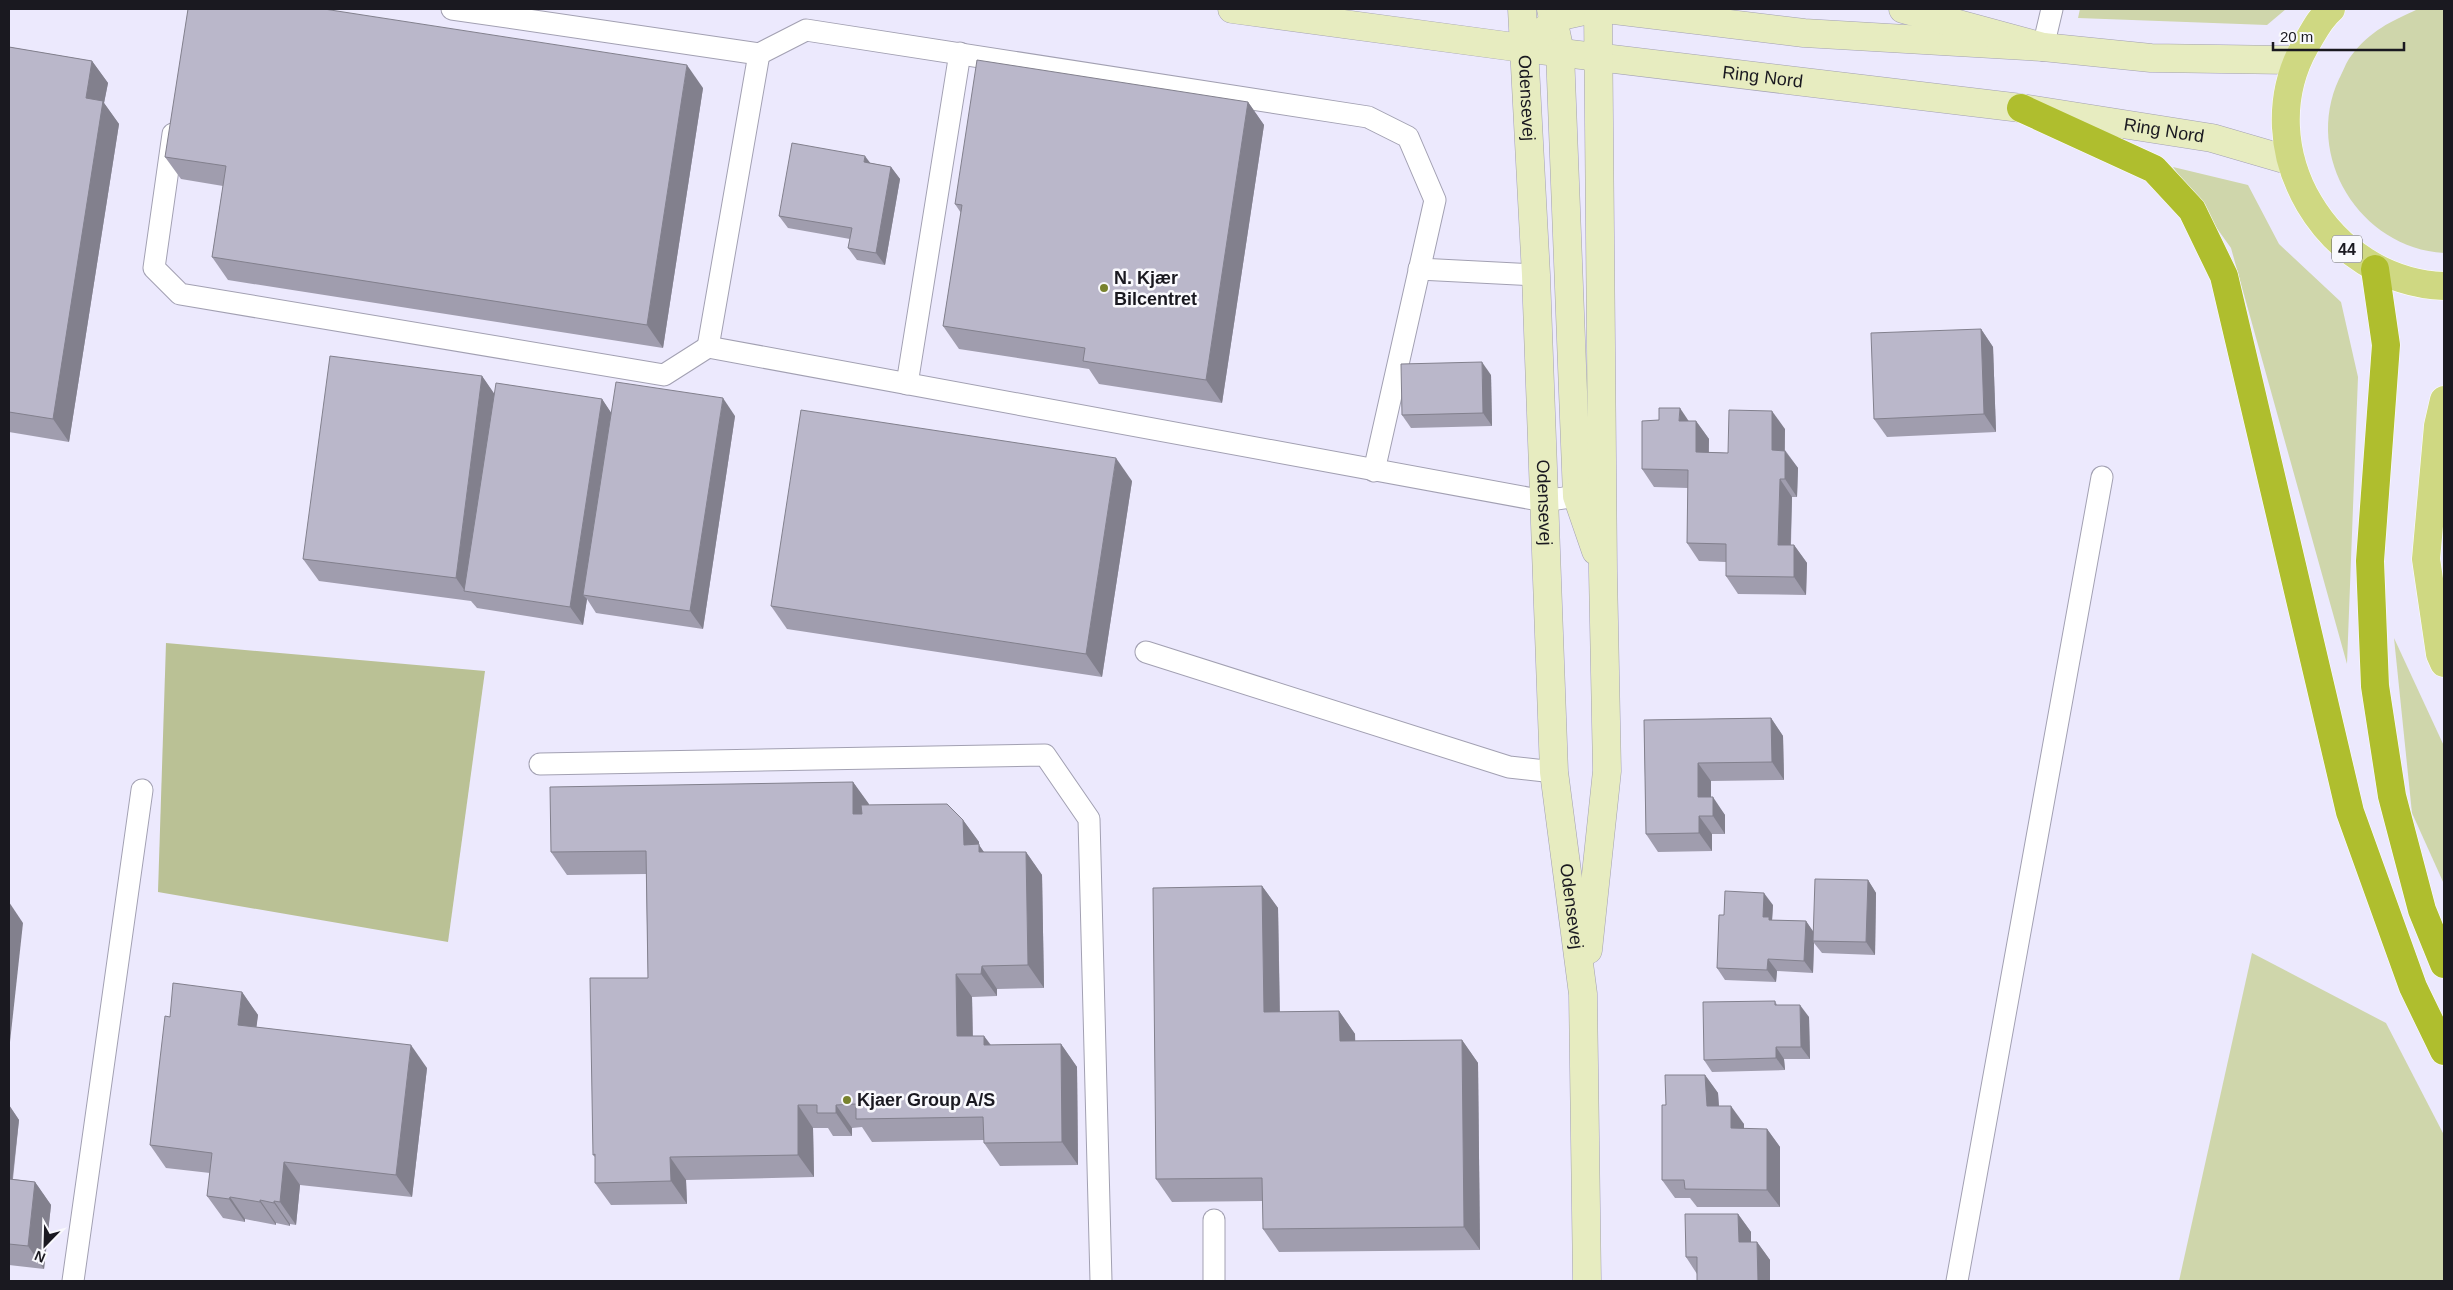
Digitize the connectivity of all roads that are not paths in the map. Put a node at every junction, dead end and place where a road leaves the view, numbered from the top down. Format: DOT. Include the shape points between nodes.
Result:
graph roads {
  1 [pos="452,9"];
  2 [pos="1232,9"];
  3 [pos="1522,9"];
  4 [pos="1598,9"];
  5 [pos="1606,9"];
  6 [pos="1903,9"];
  7 [pos="2052,9"];
  8 [pos="2331,9"];
  9 [pos="1568,12"];
  10 [pos="2043,47"];
  11 [pos="1522,48"];
  12 [pos="1560,52"];
  13 [pos="759,54"];
  14 [pos="960,54"];
  15 [pos="1599,57"];
  16 [pos="2297,60"];
  17 [pos="2021,108"];
  18 [pos="176,110"];
  19 [pos="2291,161"];
  20 [pos="1420,269"];
  21 [pos="2375,269"];
  22 [pos="1536,275"];
  23 [pos="2444,286"];
  24 [pos="708,347"];
  25 [pos="907,384"];
  26 [pos="2444,400"];
  27 [pos="1374,471"];
  28 [pos="1602,477"];
  29 [pos="2102,477"];
  30 [pos="1577,496"];
  31 [pos="1544,501"];
  32 [pos="1603,572"];
  33 [pos="1146,652"];
  34 [pos="2444,663"];
  35 [pos="540,764"];
  36 [pos="1554,772"];
  37 [pos="142,790"];
  38 [pos="2444,964"];
  39 [pos="1583,994"];
  40 [pos="2444,1051"];
  41 [pos="1214,1220"];
  42 [pos="73,1281"];
  43 [pos="1101,1281"];
  44 [pos="1214,1281"];
  45 [pos="1587,1281"];
  46 [pos="1956,1281"];
  1 -- 13 [label="lane"];
  2 -- 11 [label="main road, Ring Nord"];
  3 -- 11 [label="main road, Odensevej"];
  4 -- 15 [label="main road, Odensevej"];
  5 -- 10 [label="main road" via="1804,34"];
  6 -- 10 [label="main road"];
  7 -- 10 [label="lane"];
  8 -- 16 [label="main road, 44" via="2322,16"];
  9 -- 11 [label="main road"];
  9 -- 12 [label="main road"];
  9 -- 15 [label="main road"];
  10 -- 16 [label="main road" via="2151,58"];
  11 -- 12 [label="main road, Ring Nord"];
  11 -- 22 [label="main road, Odensevej"];
  12 -- 15 [label="main road, Ring Nord"];
  12 -- 30 [label="main road"];
  13 -- 14 [label="lane" via="806,30"];
  13 -- 24 [label="lane"];
  14 -- 20 [label="lane" via="1368,117 1408,137 1435,200"];
  14 -- 25 [label="lane"];
  15 -- 17 [label="main road, Ring Nord"];
  15 -- 28 [label="main road, Odensevej"];
  16 -- 19 [label="main road, 44" via="2288,94 2286,127"];
  17 -- 19 [label="main road, Ring Nord" via="2212,138"];
  17 -- 40 [label="highway" via="2154,169 2192,210 2224,276 2350,812 2413,987"];
  18 -- 24 [label="lane" via="154,268 180,294 664,375"];
  19 -- 21 [label="main road, 44" via="2308,204 2337,242"];
  20 -- 22 [label="lane"];
  20 -- 27 [label="lane"];
  21 -- 23 [label="main road, 44" via="2422,286"];
  21 -- 38 [label="highway" via="2386,345 2370,561 2375,686 2392,796 2422,910"];
  22 -- 31 [label="main road, Odensevej"];
  24 -- 25 [label="lane"];
  25 -- 27 [label="lane"];
  26 -- 34 [label="main road" via="2438,426 2426,559"];
  27 -- 31 [label="lane"];
  28 -- 30 [label="lane"];
  28 -- 32 [label="main road, Odensevej"];
  29 -- 46 [label="lane"];
  30 -- 31 [label="lane"];
  30 -- 32 [label="main road"];
  31 -- 36 [label="main road, Odensevej"];
  32 -- 39 [label="main road, Odensevej" via="1607,771"];
  33 -- 36 [label="lane" via="1509,767"];
  35 -- 43 [label="lane" via="1045,755 1089,820"];
  36 -- 39 [label="main road, Odensevej"];
  37 -- 42 [label="lane"];
  39 -- 45 [label="main road, Odensevej"];
  41 -- 44 [label="lane"];
}
